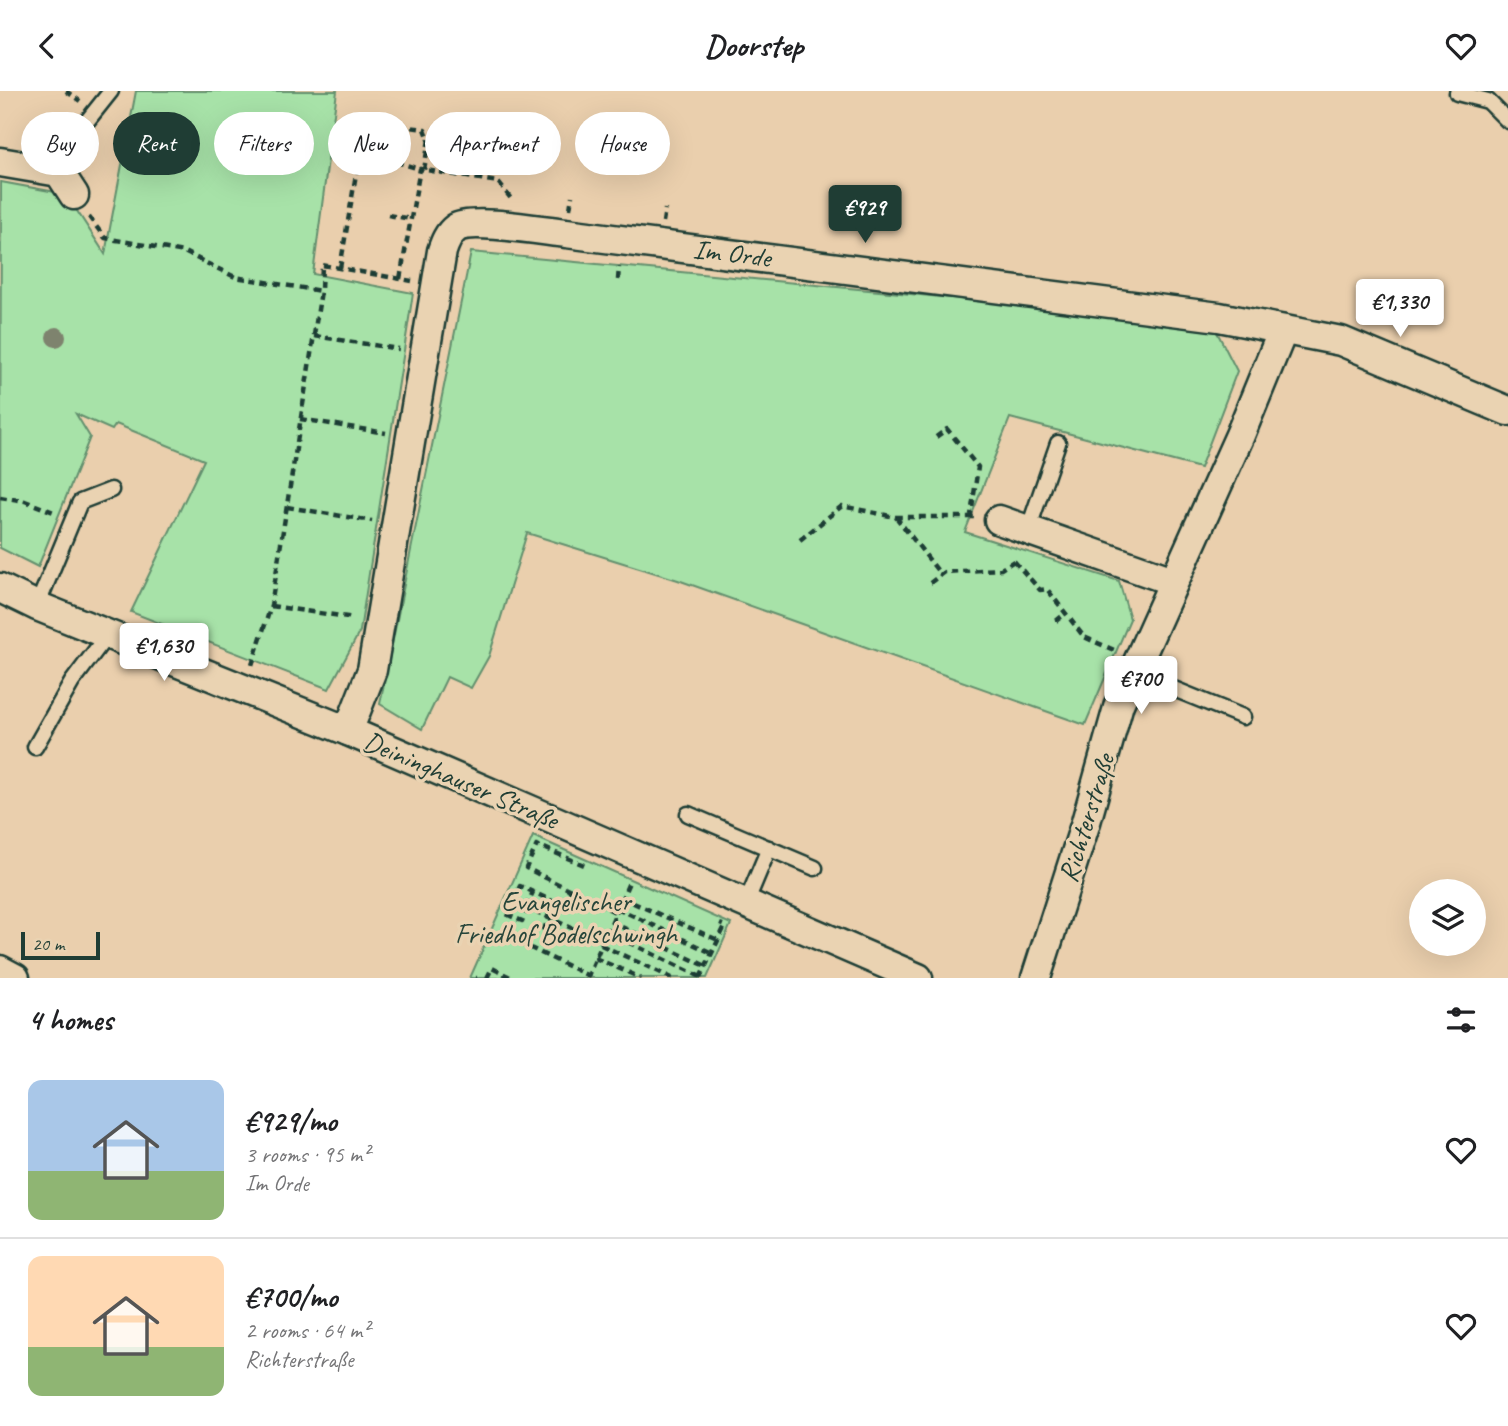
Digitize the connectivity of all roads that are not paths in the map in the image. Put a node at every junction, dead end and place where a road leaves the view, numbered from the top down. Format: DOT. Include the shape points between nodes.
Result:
graph roads {
  1 [pos="111,91"];
  2 [pos="1457,93"];
  3 [pos="1508,121"];
  4 [pos="0,162"];
  5 [pos="66,183"];
  6 [pos="1283,330"];
  7 [pos="1508,411"];
  8 [pos="1058,443"];
  9 [pos="111,489"];
  10 [pos="999,520"];
  11 [pos="1028,530"];
  12 [pos="1173,582"];
  13 [pos="0,588"];
  14 [pos="37,606"];
  15 [pos="108,635"];
  16 [pos="1135,666"];
  17 [pos="1243,717"];
  18 [pos="348,731"];
  19 [pos="35,747"];
  20 [pos="688,814"];
  21 [pos="769,848"];
  22 [pos="815,868"];
  23 [pos="746,903"];
  24 [pos="918,978"];
  25 [pos="1036,978"];
  1 -- 5 [label="lane" via="60,155"];
  2 -- 3 [label="lane" via="1488,101"];
  4 -- 5 [label="street"];
  6 -- 7 [label="street, Im Orde" via="1341,341"];
  6 -- 12 [label="street, Richterstraße"];
  6 -- 18 [label="street, Im Orde" via="1219,317 852,268 486,224 457,227 446,238 372,670"];
  8 -- 11 [label="lane"];
  9 -- 14 [label="lane" via="80,502"];
  10 -- 11 [label="street"];
  11 -- 12 [label="street"];
  12 -- 16 [label="street, Richterstraße"];
  13 -- 14 [label="street, Deininghauser Straße"];
  14 -- 15 [label="street, Deininghauser Straße"];
  15 -- 18 [label="street, Deininghauser Straße"];
  15 -- 19 [label="lane" via="72,682"];
  16 -- 17 [label="lane"];
  16 -- 25 [label="street, Richterstraße" via="1119,704"];
  18 -- 23 [label="street, Deininghauser Straße"];
  20 -- 21 [label="lane"];
  21 -- 22 [label="lane"];
  21 -- 23 [label="lane"];
  23 -- 24 [label="street, Deininghauser Straße"];
}
